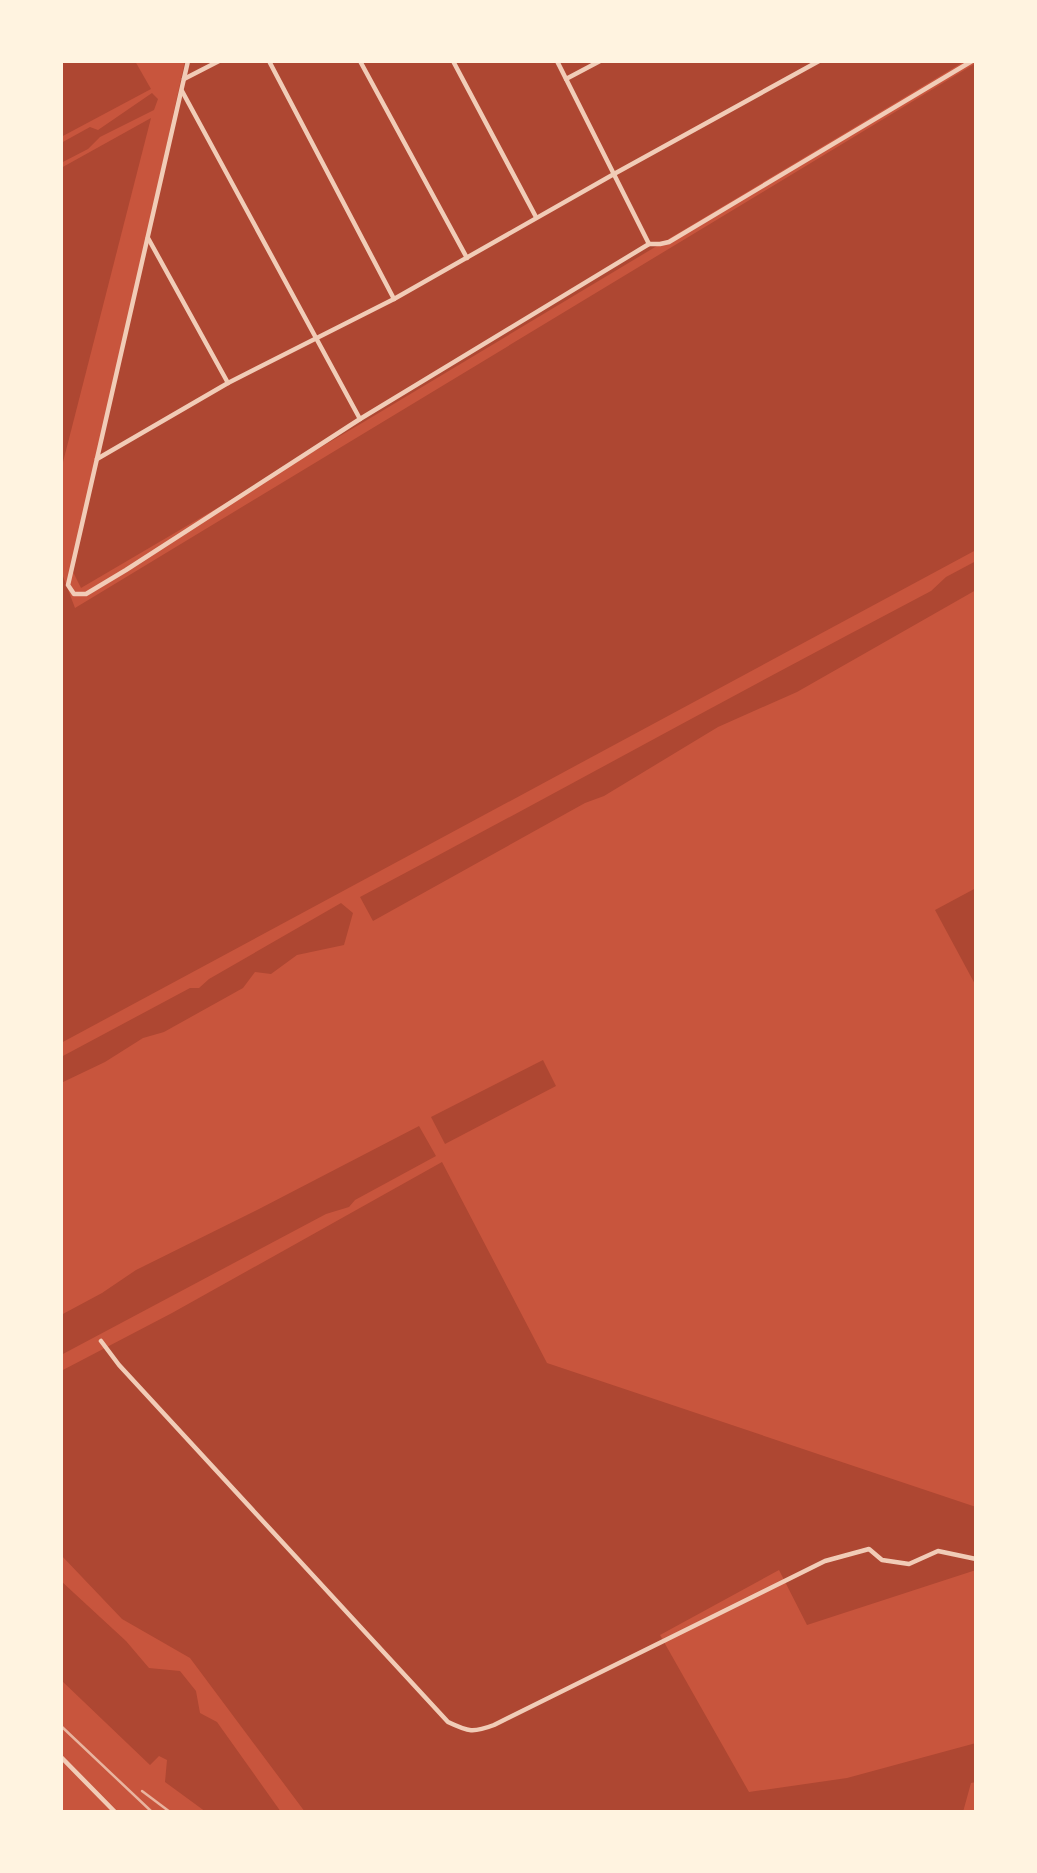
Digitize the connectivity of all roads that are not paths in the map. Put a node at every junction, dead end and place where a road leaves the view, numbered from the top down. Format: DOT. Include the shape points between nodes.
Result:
graph roads {
  1 [pos="188,61"];
  2 [pos="219,61"];
  3 [pos="269,61"];
  4 [pos="360,61"];
  5 [pos="453,61"];
  6 [pos="557,61"];
  7 [pos="600,61"];
  8 [pos="819,61"];
  9 [pos="972,61"];
  10 [pos="566,79"];
  11 [pos="184,80"];
  12 [pos="181,90"];
  13 [pos="614,174"];
  14 [pos="536,217"];
  15 [pos="148,237"];
  16 [pos="649,244"];
  17 [pos="467,258"];
  18 [pos="394,299"];
  19 [pos="316,338"];
  20 [pos="228,383"];
  21 [pos="360,419"];
  22 [pos="97,459"];
  23 [pos="101,1341"];
  24 [pos="976,1559"];
  25 [pos="61,1757"];
  26 [pos="115,1812"];
  1 -- 11 [label="street"];
  2 -- 11 [label="street"];
  3 -- 18 [label="street"];
  4 -- 17 [label="street"];
  5 -- 14 [label="street"];
  6 -- 10 [label="street"];
  7 -- 10 [label="street"];
  8 -- 13 [label="street"];
  9 -- 16 [label="street" via="669,242"];
  10 -- 13 [label="street"];
  11 -- 12 [label="street"];
  12 -- 15 [label="street"];
  12 -- 19 [label="street"];
  13 -- 14 [label="street"];
  13 -- 16 [label="street"];
  14 -- 17 [label="street"];
  15 -- 20 [label="street"];
  15 -- 22 [label="street"];
  16 -- 21 [label="street"];
  17 -- 18 [label="street"];
  18 -- 19 [label="street"];
  19 -- 20 [label="street"];
  19 -- 21 [label="street"];
  20 -- 22 [label="street"];
  21 -- 22 [label="street" via="86,594 75,594 68,585"];
  23 -- 24 [label="street" via="448,1722 466,1731 494,1725 825,1561 869,1549 882,1560 909,1564 938,1551"];
  25 -- 26 [label="street"];
}
